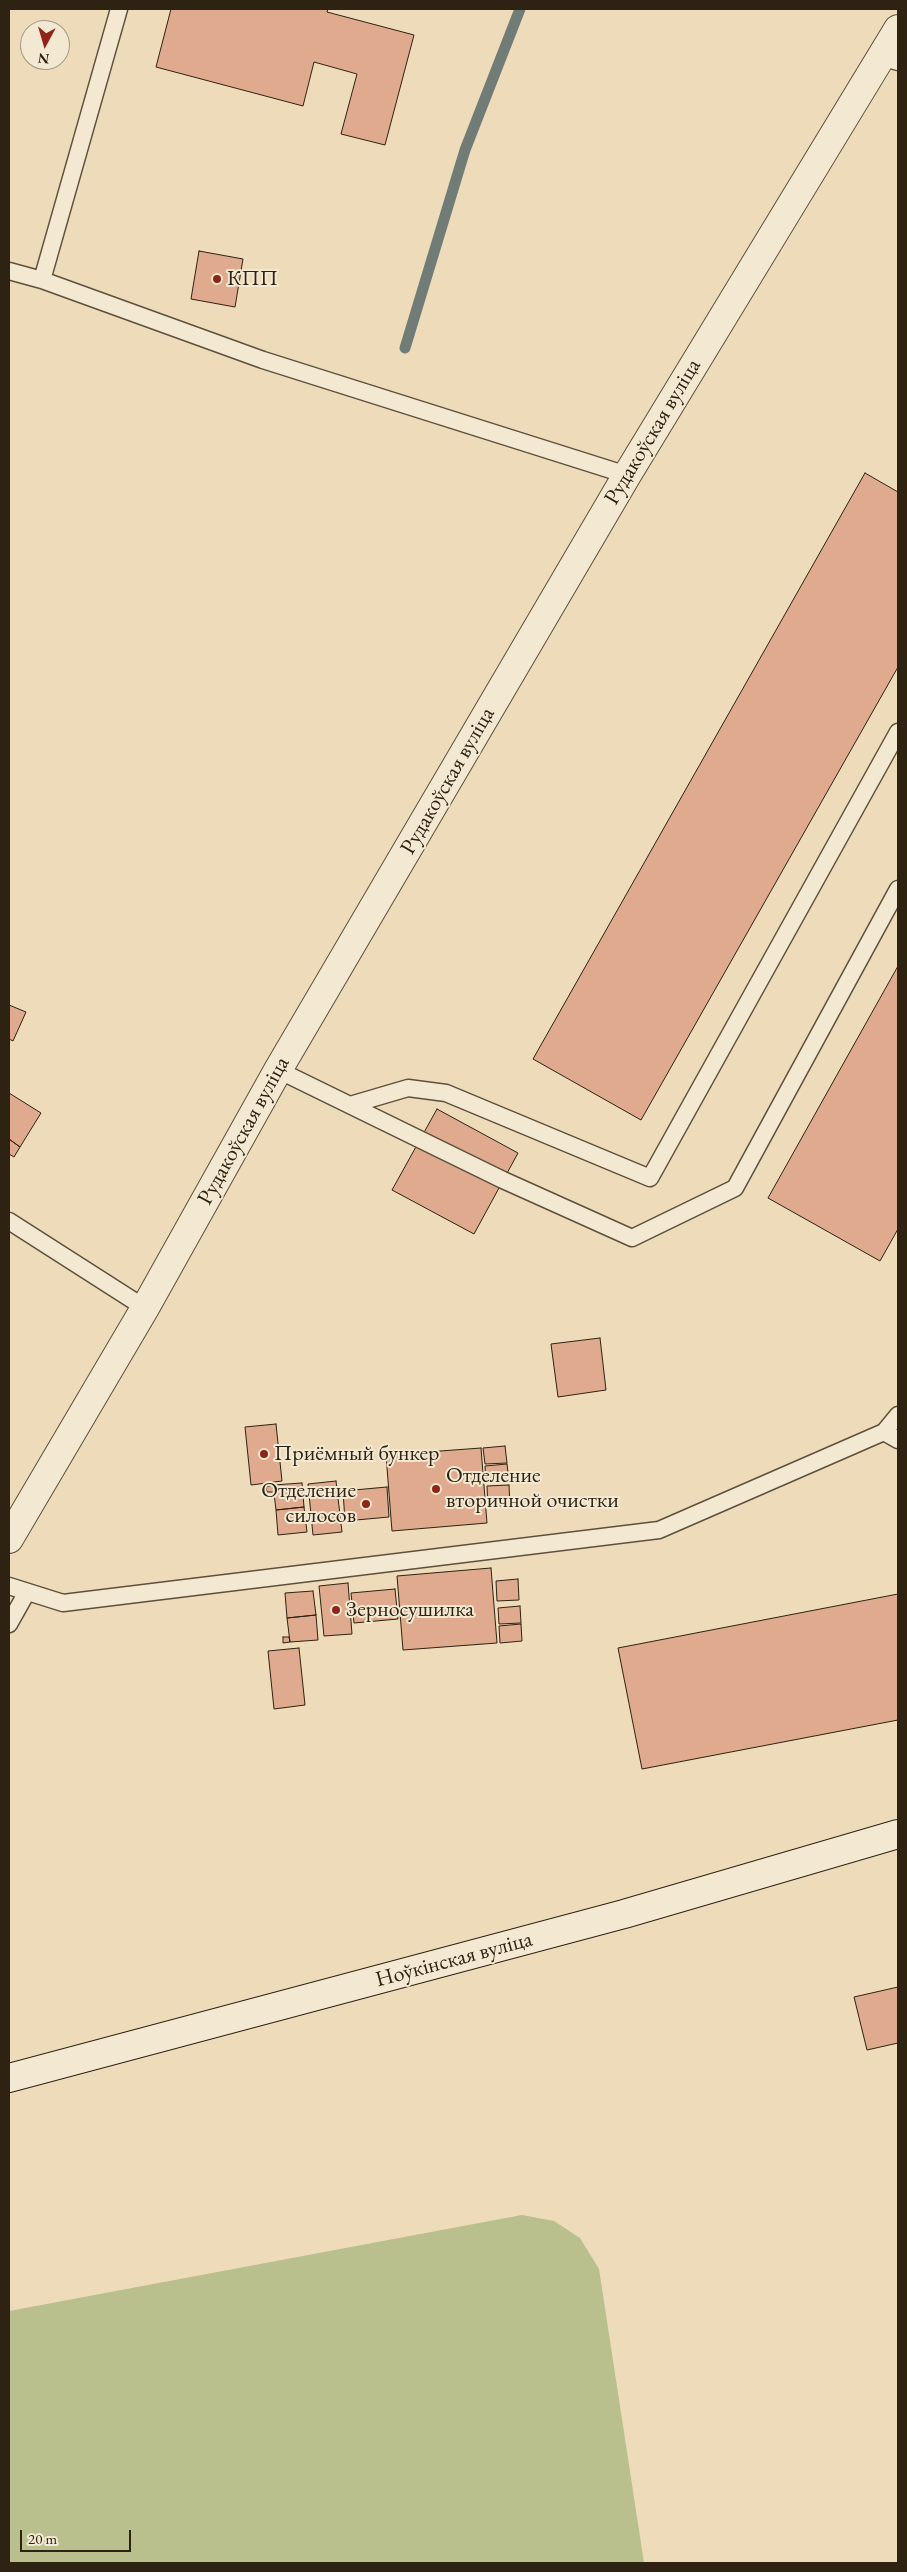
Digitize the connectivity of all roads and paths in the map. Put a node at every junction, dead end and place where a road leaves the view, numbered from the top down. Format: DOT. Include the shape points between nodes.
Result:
graph roads {
  1 [pos="119,9"];
  2 [pos="898,29"];
  3 [pos="890,59"];
  4 [pos="9,271"];
  5 [pos="42,280"];
  6 [pos="627,475"];
  7 [pos="898,732"];
  8 [pos="898,889"];
  9 [pos="278,1070"];
  10 [pos="350,1105"];
  11 [pos="9,1221"];
  12 [pos="145,1308"];
  13 [pos="898,1415"];
  14 [pos="891,1436"];
  15 [pos="9,1539"];
  16 [pos="9,1586"];
  17 [pos="28,1592"];
  18 [pos="9,1624"];
  19 [pos="898,1834"];
  20 [pos="9,2078"];
  1 -- 5 [label="lane"];
  2 -- 3 [label="street, Рудакоўская вуліца"];
  3 -- 6 [label="street, Рудакоўская вуліца"];
  4 -- 5 [label="lane"];
  5 -- 6 [label="lane" via="263,360"];
  6 -- 9 [label="street, Рудакоўская вуліца"];
  7 -- 10 [label="lane" via="650,1178 446,1093 408,1088"];
  8 -- 10 [label="lane" via="735,1188 632,1238 503,1180"];
  9 -- 10 [label="lane"];
  9 -- 12 [label="street, Рудакоўская вуліца"];
  11 -- 12 [label="lane"];
  12 -- 15 [label="street, Рудакоўская вуліца"];
  13 -- 14 [label="lane"];
  14 -- 17 [label="lane" via="659,1530 63,1604"];
  16 -- 17 [label="lane"];
  17 -- 18 [label="lane"];
  19 -- 20 [label="street, Ноўкінская вуліца" via="624,1914"];
}
